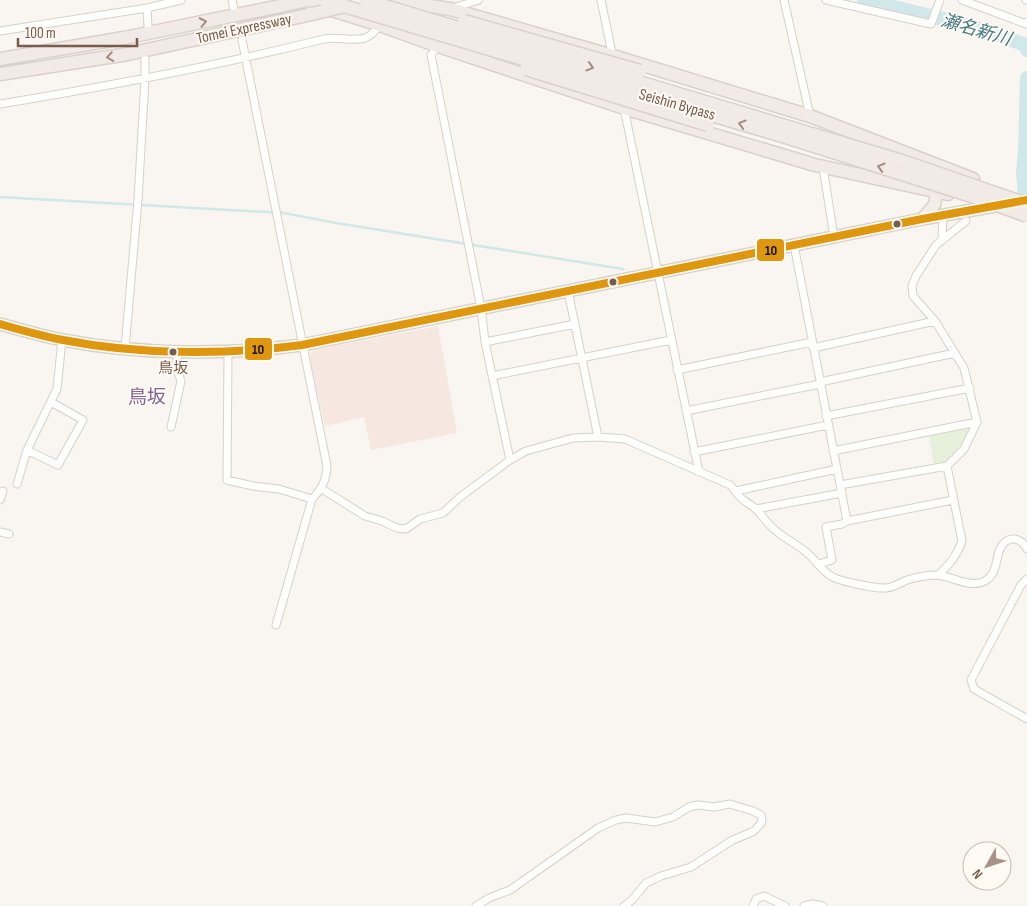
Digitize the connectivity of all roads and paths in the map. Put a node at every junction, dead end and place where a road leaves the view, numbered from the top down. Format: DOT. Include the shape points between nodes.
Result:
graph roads {
  1 [pos="181,0"];
  2 [pos="232,0"];
  3 [pos="300,0"];
  4 [pos="308,0"];
  5 [pos="325,0"];
  6 [pos="365,0"];
  7 [pos="369,0"];
  8 [pos="379,0"];
  9 [pos="479,0"];
  10 [pos="601,0"];
  11 [pos="784,0"];
  12 [pos="826,0"];
  13 [pos="940,0"];
  14 [pos="962,0"];
  15 [pos="393,1"];
  16 [pos="147,8"];
  17 [pos="234,9"];
  18 [pos="450,9"];
  19 [pos="1027,22"];
  20 [pos="380,24"];
  21 [pos="148,27"];
  22 [pos="0,31"];
  23 [pos="242,40"];
  24 [pos="438,46"];
  25 [pos="613,56"];
  26 [pos="0,59"];
  27 [pos="145,59"];
  28 [pos="245,59"];
  29 [pos="0,74"];
  30 [pos="145,79"];
  31 [pos="0,104"];
  32 [pos="624,108"];
  33 [pos="810,116"];
  34 [pos="867,139"];
  35 [pos="823,166"];
  36 [pos="875,178"];
  37 [pos="936,191"];
  38 [pos="1027,200"];
  39 [pos="1027,204"];
  40 [pos="993,207"];
  41 [pos="943,216"];
  42 [pos="1027,216"];
  43 [pos="922,219"];
  44 [pos="966,221"];
  45 [pos="1027,221"];
  46 [pos="834,237"];
  47 [pos="942,239"];
  48 [pos="794,245"];
  49 [pos="657,273"];
  50 [pos="568,291"];
  51 [pos="481,308"];
  52 [pos="935,321"];
  53 [pos="0,324"];
  54 [pos="575,324"];
  55 [pos="62,340"];
  56 [pos="671,340"];
  57 [pos="486,342"];
  58 [pos="302,345"];
  59 [pos="813,345"];
  60 [pos="125,348"];
  61 [pos="178,351"];
  62 [pos="228,351"];
  63 [pos="955,353"];
  64 [pos="582,358"];
  65 [pos="677,370"];
  66 [pos="492,376"];
  67 [pos="820,383"];
  68 [pos="970,388"];
  69 [pos="51,402"];
  70 [pos="686,411"];
  71 [pos="826,416"];
  72 [pos="977,422"];
  73 [pos="828,425"];
  74 [pos="171,427"];
  75 [pos="598,437"];
  76 [pos="27,450"];
  77 [pos="834,451"];
  78 [pos="694,452"];
  79 [pos="510,460"];
  80 [pos="947,466"];
  81 [pos="837,469"];
  82 [pos="699,472"];
  83 [pos="17,484"];
  84 [pos="322,489"];
  85 [pos="841,489"];
  86 [pos="3,491"];
  87 [pos="736,491"];
  88 [pos="312,499"];
  89 [pos="0,500"];
  90 [pos="953,500"];
  91 [pos="756,509"];
  92 [pos="847,521"];
  93 [pos="0,532"];
  94 [pos="9,534"];
  95 [pos="1027,549"];
  96 [pos="819,564"];
  97 [pos="938,575"];
  98 [pos="1027,579"];
  99 [pos="276,625"];
  100 [pos="1027,719"];
  101 [pos="476,906"];
  102 [pos="624,906"];
  103 [pos="753,906"];
  104 [pos="785,906"];
  105 [pos="804,906"];
  106 [pos="823,906"];
  1 -- 16 [label="street"];
  2 -- 17 [label="street"];
  3 -- 20 [label="highway"];
  26 -- 4 [label="highway, Tomei Expressway, one-way, bridge" via="124,38"];
  5 -- 36 [label="highway, bridge" via="450,46"];
  42 -- 5 [label="highway, Seishin Bypass, one-way, bridge" via="789,138"];
  6 -- 39 [label="highway, Seishin Bypass, one-way, bridge" via="892,158"];
  7 -- 29 [label="highway, Tomei Expressway, one-way, bridge" via="128,54"];
  8 -- 34 [label="highway, bridge" via="512,33"];
  9 -- 18 [label="street"];
  10 -- 25 [label="street"];
  11 -- 33 [label="street"];
  12 -- 13 [label="street" via="931,24"];
  14 -- 19 [label="street"];
  15 -- 18 [label="highway"];
  15 -- 20 [label="street"];
  16 -- 21 [label="street"];
  16 -- 22 [label="street"];
  18 -- 25 [label="highway"];
  20 -- 24 [label="highway"];
  20 -- 28 [label="street" via="366,38 333,37"];
  23 -- 28 [label="street"];
  24 -- 32 [label="highway"];
  24 -- 51 [label="street" via="432,55"];
  25 -- 32 [label="street"];
  25 -- 33 [label="highway"];
  27 -- 30 [label="street"];
  28 -- 30 [label="street"];
  28 -- 58 [label="street"];
  30 -- 31 [label="street"];
  30 -- 60 [label="street"];
  32 -- 35 [label="highway"];
  32 -- 49 [label="street"];
  33 -- 34 [label="highway"];
  34 -- 38 [label="highway"];
  35 -- 36 [label="highway"];
  35 -- 46 [label="street"];
  36 -- 37 [label="highway"];
  37 -- 40 [label="highway"];
  37 -- 43 [label="main road" via="935,204"];
  38 -- 40 [label="main road"];
  40 -- 41 [label="main road"];
  40 -- 45 [label="highway"];
  41 -- 43 [label="main road"];
  41 -- 47 [label="street"];
  43 -- 46 [label="main road"];
  44 -- 47 [label="street"];
  46 -- 48 [label="main road"];
  47 -- 52 [label="street" via="912,286 913,296"];
  48 -- 49 [label="main road"];
  48 -- 59 [label="street"];
  49 -- 50 [label="main road"];
  49 -- 56 [label="street"];
  50 -- 51 [label="main road"];
  50 -- 54 [label="street"];
  51 -- 57 [label="street"];
  51 -- 58 [label="main road"];
  52 -- 59 [label="street"];
  52 -- 63 [label="street"];
  53 -- 55 [label="main road"];
  54 -- 57 [label="street"];
  54 -- 64 [label="street"];
  55 -- 60 [label="main road"];
  55 -- 69 [label="street" via="57,389"];
  56 -- 64 [label="street"];
  56 -- 65 [label="street"];
  57 -- 66 [label="street"];
  58 -- 62 [label="main road"];
  58 -- 84 [label="street" via="327,466"];
  59 -- 65 [label="street"];
  59 -- 67 [label="street"];
  60 -- 61 [label="main road"];
  61 -- 62 [label="main road"];
  61 -- 74 [label="street" via="176,367 181,381"];
  62 -- 88 [label="street" via="228,480"];
  63 -- 67 [label="street"];
  63 -- 68 [label="street"];
  64 -- 66 [label="street"];
  64 -- 75 [label="street"];
  65 -- 70 [label="street"];
  66 -- 79 [label="street"];
  67 -- 70 [label="street"];
  67 -- 71 [label="street"];
  68 -- 71 [label="street"];
  68 -- 72 [label="street"];
  69 -- 76 [label="street"];
  69 -- 76 [label="street" via="83,420 58,465"];
  70 -- 78 [label="street"];
  71 -- 73 [label="street"];
  72 -- 77 [label="street"];
  72 -- 80 [label="street" via="964,449"];
  73 -- 77 [label="street"];
  73 -- 78 [label="street"];
  75 -- 79 [label="street" via="546,444"];
  75 -- 82 [label="street" via="625,439"];
  76 -- 83 [label="street"];
  77 -- 81 [label="street"];
  78 -- 82 [label="street"];
  79 -- 84 [label="street" via="443,513 420,519 406,529 366,516"];
  80 -- 85 [label="street"];
  80 -- 90 [label="street"];
  81 -- 85 [label="street"];
  81 -- 87 [label="street"];
  82 -- 87 [label="street" via="730,485"];
  84 -- 88 [label="street"];
  85 -- 91 [label="street"];
  85 -- 92 [label="street"];
  86 -- 89 [label="street"];
  87 -- 91 [label="street"];
  88 -- 99 [label="street"];
  90 -- 92 [label="street"];
  90 -- 97 [label="street" via="962,541 953,561"];
  91 -- 96 [label="street" via="777,532"];
  92 -- 96 [label="street" via="826,527 832,560"];
  93 -- 94 [label="street"];
  95 -- 97 [label="street" via="1019,539 1007,541 1000,549 991,575 980,583"];
  96 -- 97 [label="street" via="833,578 879,588 896,586 920,576"];
  98 -- 100 [label="street" via="971,680 974,688"];
  101 -- 102 [label="street" via="510,890 598,828 616,820 626,818 655,822 698,805 730,804 761,815 762,822 754,831 731,841 691,867 646,882"];
  103 -- 104 [label="street" via="764,896"];
  105 -- 106 [label="street"];
}
